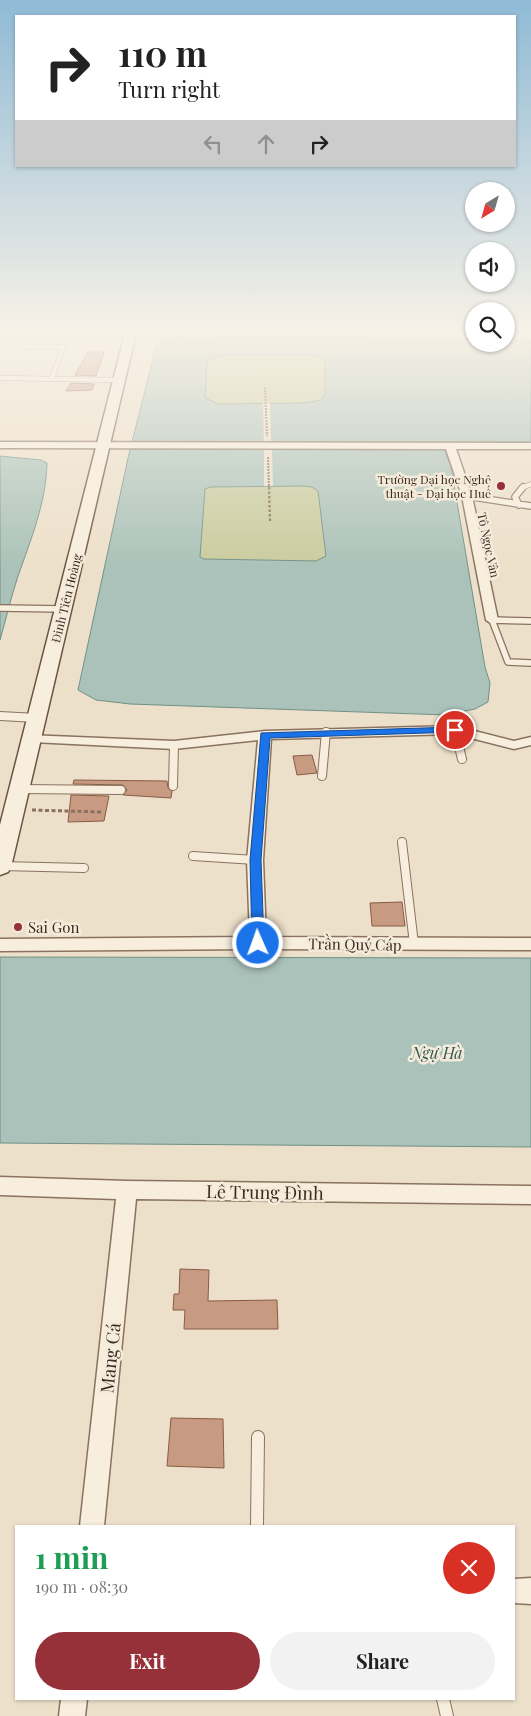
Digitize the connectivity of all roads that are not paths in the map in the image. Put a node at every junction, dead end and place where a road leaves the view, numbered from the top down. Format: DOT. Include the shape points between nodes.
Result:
graph roads {
  1 [pos="113,409"];
  2 [pos="0,445"];
  3 [pos="104,446"];
  4 [pos="450,446"];
  5 [pos="531,446"];
  6 [pos="531,484"];
  7 [pos="467,496"];
  8 [pos="518,505"];
  9 [pos="531,506"];
  10 [pos="0,608"];
  11 [pos="64,609"];
  12 [pos="492,620"];
  13 [pos="531,621"];
  14 [pos="531,663"];
  15 [pos="0,716"];
  16 [pos="37,718"];
  17 [pos="455,730"];
  18 [pos="326,732"];
  19 [pos="265,735"];
  20 [pos="32,738"];
  21 [pos="531,741"];
  22 [pos="174,745"];
  23 [pos="462,759"];
  24 [pos="322,776"];
  25 [pos="173,786"];
  26 [pos="19,789"];
  27 [pos="121,790"];
  28 [pos="402,842"];
  29 [pos="193,856"];
  30 [pos="255,860"];
  31 [pos="0,866"];
  32 [pos="84,868"];
  33 [pos="258,943"];
  34 [pos="414,944"];
  35 [pos="531,944"];
  36 [pos="0,945"];
  37 [pos="0,1186"];
  38 [pos="127,1190"];
  39 [pos="531,1195"];
  40 [pos="258,1437"];
  41 [pos="92,1525"];
  42 [pos="257,1525"];
  43 [pos="515,1591"];
  44 [pos="531,1591"];
  45 [pos="74,1700"];
  46 [pos="443,1700"];
  47 [pos="72,1716"];
  48 [pos="447,1716"];
  1 -- 3 [label="main road, Đinh Tiên Hoàng"];
  2 -- 3 [label="street"];
  3 -- 4 [label="street"];
  3 -- 11 [label="main road, Đinh Tiên Hoàng"];
  4 -- 5 [label="street"];
  4 -- 7 [label="street, Tô Ngọc Vân"];
  6 -- 8 [label="lane" via="518,492 515,497"];
  7 -- 8 [label="lane"];
  7 -- 12 [label="street, Tô Ngọc Vân"];
  8 -- 9 [label="lane"];
  10 -- 11 [label="lane"];
  11 -- 16 [label="main road, Đinh Tiên Hoàng"];
  12 -- 13 [label="lane"];
  12 -- 14 [label="lane" via="508,662"];
  15 -- 16 [label="lane"];
  16 -- 20 [label="main road, Đinh Tiên Hoàng"];
  17 -- 18 [label="street"];
  17 -- 21 [label="street" via="514,745"];
  17 -- 23 [label="lane"];
  18 -- 19 [label="street"];
  18 -- 24 [label="lane"];
  19 -- 22 [label="street"];
  19 -- 30 [label="street"];
  20 -- 22 [label="street"];
  20 -- 26 [label="main road, Đinh Tiên Hoàng"];
  22 -- 25 [label="lane"];
  26 -- 27 [label="lane"];
  26 -- 31 [label="main road, Đinh Tiên Hoàng" via="11,810"];
  28 -- 34 [label="lane"];
  29 -- 30 [label="lane"];
  30 -- 33 [label="street"];
  31 -- 32 [label="lane"];
  33 -- 34 [label="street, Trần Quý Cáp"];
  33 -- 36 [label="street, Trần Quý Cáp"];
  34 -- 35 [label="street, Trần Quý Cáp"];
  37 -- 38 [label="street, Lê Trung Đình"];
  38 -- 39 [label="street, Lê Trung Đình"];
  38 -- 41 [label="street, Mang Cá"];
  40 -- 42 [label="lane"];
  43 -- 44 [label="street"];
  45 -- 47 [label="street"];
  46 -- 48 [label="lane"];
}
